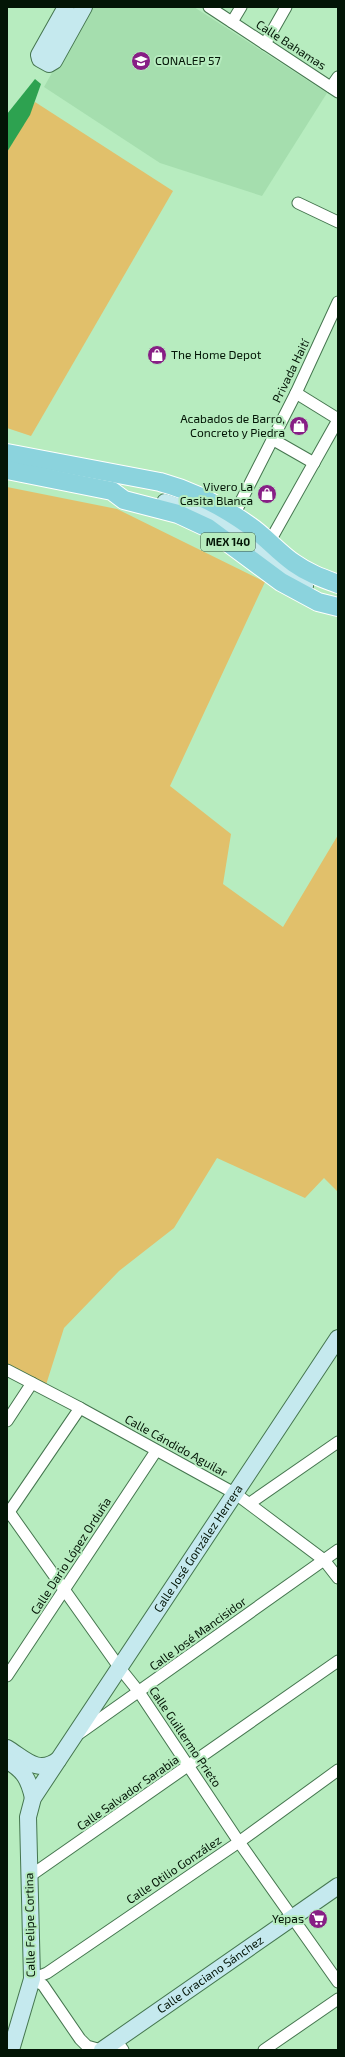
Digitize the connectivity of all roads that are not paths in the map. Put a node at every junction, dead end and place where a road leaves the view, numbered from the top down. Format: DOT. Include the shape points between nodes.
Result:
graph roads {
  1 [pos="66,7"];
  2 [pos="84,7"];
  3 [pos="209,7"];
  4 [pos="240,7"];
  5 [pos="286,7"];
  6 [pos="232,22"];
  7 [pos="265,44"];
  8 [pos="338,76"];
  9 [pos="335,90"];
  10 [pos="298,202"];
  11 [pos="338,222"];
  12 [pos="338,304"];
  13 [pos="296,393"];
  14 [pos="338,419"];
  15 [pos="272,439"];
  16 [pos="7,453"];
  17 [pos="314,463"];
  18 [pos="7,470"];
  19 [pos="234,515"];
  20 [pos="270,541"];
  21 [pos="338,584"];
  22 [pos="337,605"];
  23 [pos="338,1338"];
  24 [pos="7,1370"];
  25 [pos="32,1383"];
  26 [pos="80,1408"];
  27 [pos="7,1421"];
  28 [pos="338,1442"];
  29 [pos="156,1451"];
  30 [pos="236,1494"];
  31 [pos="250,1503"];
  32 [pos="8,1512"];
  33 [pos="338,1550"];
  34 [pos="324,1560"];
  35 [pos="338,1578"];
  36 [pos="65,1590"];
  37 [pos="338,1661"];
  38 [pos="119,1667"];
  39 [pos="7,1676"];
  40 [pos="139,1692"];
  41 [pos="72,1737"];
  42 [pos="7,1748"];
  43 [pos="7,1760"];
  44 [pos="58,1760"];
  45 [pos="189,1766"];
  46 [pos="338,1770"];
  47 [pos="33,1798"];
  48 [pos="239,1842"];
  49 [pos="30,1876"];
  50 [pos="338,1886"];
  51 [pos="292,1918"];
  52 [pos="38,1982"];
  53 [pos="338,1982"];
  54 [pos="338,1999"];
  55 [pos="11,2043"];
  56 [pos="120,2045"];
  57 [pos="102,2050"];
  58 [pos="264,2050"];
  1 -- 2 [label="street" via="39,55 40,59 49,64 54,61"];
  3 -- 6 [label="street, Calle Bahamas"];
  4 -- 6 [label="street"];
  5 -- 7 [label="street"];
  6 -- 7 [label="street, Calle Bahamas"];
  7 -- 9 [label="street, Calle Bahamas"];
  8 -- 9 [label="street"];
  10 -- 11 [label="street"];
  12 -- 13 [label="street, Privada Haití"];
  13 -- 14 [label="street"];
  13 -- 15 [label="street, Privada Haití"];
  14 -- 17 [label="street"];
  15 -- 17 [label="street"];
  15 -- 19 [label="street, Privada Haití"];
  16 -- 19 [label="main road, MEX 140" via="160,482 208,499"];
  17 -- 20 [label="street"];
  18 -- 22 [label="main road, MEX 140" via="112,491 124,500 178,514 208,528 281,582 318,602"];
  19 -- 20 [label="main road, MEX 140"];
  20 -- 21 [label="main road, MEX 140" via="293,563 314,576"];
  23 -- 30 [label="street, Calle José González Herrera"];
  24 -- 25 [label="street, Calle Cándido Aguilar"];
  25 -- 26 [label="street, Calle Cándido Aguilar"];
  25 -- 27 [label="street"];
  26 -- 29 [label="street, Calle Cándido Aguilar"];
  26 -- 32 [label="street"];
  28 -- 31 [label="street"];
  29 -- 30 [label="street, Calle Cándido Aguilar"];
  29 -- 36 [label="street, Calle Dario López Orduña"];
  30 -- 31 [label="street, Calle Cándido Aguilar"];
  30 -- 38 [label="street, Calle José González Herrera"];
  31 -- 34 [label="street, Calle Cándido Aguilar"];
  32 -- 36 [label="street, Calle Guillermo Prieto"];
  33 -- 34 [label="street, Calle José Mancisidor"];
  34 -- 35 [label="street, Calle Cándido Aguilar"];
  34 -- 40 [label="street, Calle José Mancisidor"];
  36 -- 38 [label="street, Calle Guillermo Prieto"];
  36 -- 39 [label="street, Calle Dario López Orduña"];
  37 -- 45 [label="street, Calle Salvador Sarabia"];
  38 -- 40 [label="street, Calle Guillermo Prieto"];
  38 -- 41 [label="street, Calle José González Herrera"];
  40 -- 41 [label="street, Calle José Mancisidor"];
  40 -- 45 [label="street, Calle Guillermo Prieto"];
  41 -- 44 [label="street, Calle José González Herrera"];
  42 -- 44 [label="street" via="33,1765 41,1767 49,1767"];
  43 -- 47 [label="street" via="25,1775"];
  44 -- 47 [label="street, Calle Felipe Cortina"];
  45 -- 48 [label="street, Calle Guillermo Prieto"];
  45 -- 49 [label="street, Calle Salvador Sarabia"];
  46 -- 48 [label="street, Calle Otilio González"];
  47 -- 49 [label="street, Calle Felipe Cortina" via="28,1817"];
  48 -- 51 [label="street, Calle Guillermo Prieto"];
  48 -- 52 [label="street, Calle Otilio González" via="47,1973"];
  49 -- 52 [label="street, Calle Felipe Cortina"];
  50 -- 51 [label="street, Calle Graciano Sánchez"];
  51 -- 53 [label="street, Calle Guillermo Prieto"];
  51 -- 56 [label="street, Calle Graciano Sánchez"];
  52 -- 55 [label="street, Calle Felipe Cortina"];
  52 -- 57 [label="street, Calle Felipe Cortina" via="80,2039 87,2046"];
  54 -- 58 [label="street"];
  56 -- 57 [label="street, Calle Graciano Sánchez"];
}
